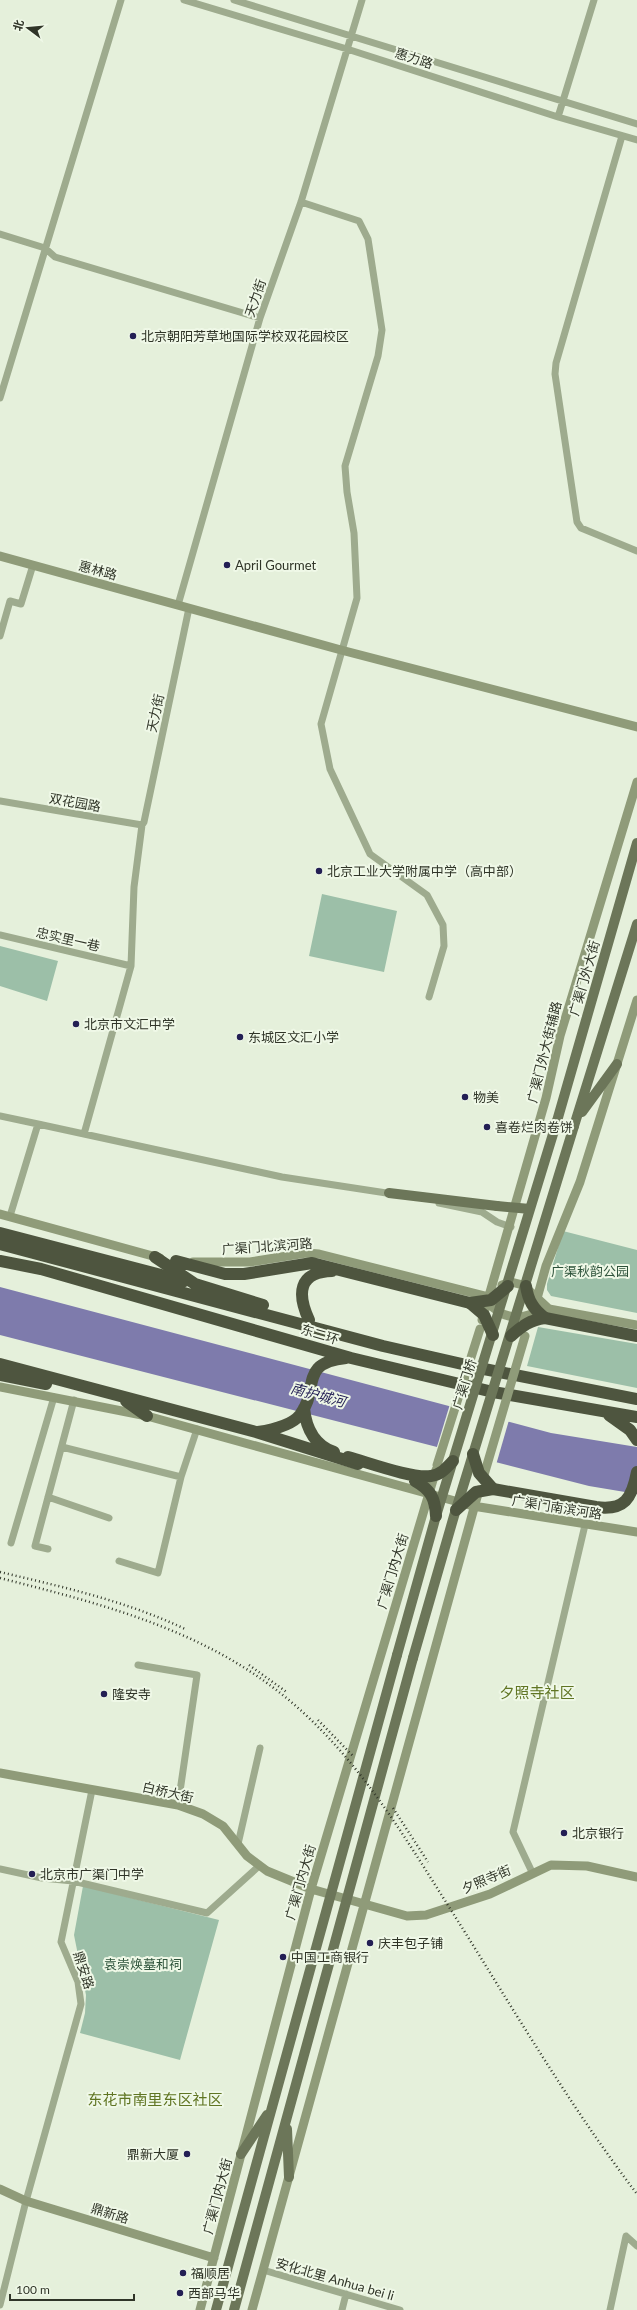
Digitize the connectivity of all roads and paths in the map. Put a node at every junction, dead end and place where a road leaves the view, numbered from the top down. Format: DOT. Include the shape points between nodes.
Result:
graph roads {
  1 [pos="121,0"];
  2 [pos="184,0"];
  3 [pos="234,0"];
  4 [pos="362,0"];
  5 [pos="594,0"];
  6 [pos="352,35"];
  7 [pos="347,49"];
  8 [pos="562,102"];
  9 [pos="558,117"];
  10 [pos="637,124"];
  11 [pos="622,136"];
  12 [pos="637,140"];
  13 [pos="301,202"];
  14 [pos="0,234"];
  15 [pos="45,248"];
  16 [pos="260,318"];
  17 [pos="0,398"];
  18 [pos="637,551"];
  19 [pos="0,556"];
  20 [pos="33,565"];
  21 [pos="178,605"];
  22 [pos="189,608"];
  23 [pos="0,636"];
  24 [pos="341,650"];
  25 [pos="637,727"];
  26 [pos="637,782"];
  27 [pos="0,801"];
  28 [pos="143,823"];
  29 [pos="637,843"];
  30 [pos="637,924"];
  31 [pos="0,935"];
  32 [pos="131,966"];
  33 [pos="429,997"];
  34 [pos="637,1000"];
  35 [pos="617,1064"];
  36 [pos="0,1116"];
  37 [pos="557,1121"];
  38 [pos="575,1122"];
  39 [pos="38,1124"];
  40 [pos="84,1134"];
  41 [pos="389,1193"];
  42 [pos="530,1209"];
  43 [pos="0,1214"];
  44 [pos="10,1216"];
  45 [pos="511,1227"];
  46 [pos="0,1233"];
  47 [pos="0,1244"];
  48 [pos="155,1257"];
  49 [pos="0,1261"];
  50 [pos="176,1261"];
  51 [pos="343,1270"];
  52 [pos="195,1284"];
  53 [pos="508,1286"];
  54 [pos="526,1286"];
  55 [pos="537,1299"];
  56 [pos="489,1300"];
  57 [pos="470,1303"];
  58 [pos="532,1314"];
  59 [pos="545,1318"];
  60 [pos="309,1320"];
  61 [pos="637,1325"];
  62 [pos="480,1329"];
  63 [pos="492,1334"];
  64 [pos="510,1336"];
  65 [pos="637,1336"];
  66 [pos="383,1346"];
  67 [pos="351,1358"];
  68 [pos="0,1364"];
  69 [pos="0,1375"];
  70 [pos="74,1385"];
  71 [pos="0,1387"];
  72 [pos="118,1396"];
  73 [pos="54,1397"];
  74 [pos="634,1398"];
  75 [pos="74,1400"];
  76 [pos="304,1408"];
  77 [pos="605,1412"];
  78 [pos="147,1416"];
  79 [pos="637,1417"];
  80 [pos="197,1429"];
  81 [pos="256,1432"];
  82 [pos="634,1435"];
  83 [pos="62,1446"];
  84 [pos="473,1454"];
  85 [pos="453,1461"];
  86 [pos="437,1465"];
  87 [pos="637,1472"];
  88 [pos="181,1477"];
  89 [pos="493,1489"];
  90 [pos="635,1492"];
  91 [pos="428,1493"];
  92 [pos="48,1497"];
  93 [pos="473,1506"];
  94 [pos="456,1510"];
  95 [pos="436,1516"];
  96 [pos="109,1518"];
  97 [pos="585,1525"];
  98 [pos="637,1532"];
  99 [pos="11,1543"];
  100 [pos="48,1549"];
  101 [pos="120,1562"];
  102 [pos="138,1665"];
  103 [pos="260,1748"];
  104 [pos="0,1773"];
  105 [pos="92,1790"];
  106 [pos="178,1805"];
  107 [pos="238,1844"];
  108 [pos="259,1866"];
  109 [pos="0,1869"];
  110 [pos="532,1872"];
  111 [pos="637,1877"];
  112 [pos="73,1881"];
  113 [pos="311,1889"];
  114 [pos="330,1894"];
  115 [pos="346,1898"];
  116 [pos="364,1904"];
  117 [pos="272,2107"];
  118 [pos="287,2117"];
  119 [pos="241,2154"];
  120 [pos="289,2177"];
  121 [pos="0,2189"];
  122 [pos="26,2201"];
  123 [pos="637,2246"];
  124 [pos="214,2258"];
  125 [pos="263,2270"];
  126 [pos="346,2294"];
  127 [pos="0,2305"];
  128 [pos="200,2310"];
  129 [pos="216,2310"];
  130 [pos="234,2310"];
  131 [pos="252,2310"];
  132 [pos="342,2310"];
  133 [pos="400,2310"];
  134 [pos="610,2310"];
  1 -- 15 [label="street"];
  2 -- 7 [label="street, 惠力路"];
  3 -- 6 [label="street, 惠力路"];
  4 -- 6 [label="street, 天力街"];
  5 -- 8 [label="street"];
  6 -- 7 [label="street, 天力街"];
  6 -- 8 [label="street, 惠力路"];
  7 -- 9 [label="street, 惠力路"];
  7 -- 13 [label="street, 天力街"];
  8 -- 9 [label="street"];
  8 -- 10 [label="street, 惠力路"];
  9 -- 11 [label="street, 惠力路"];
  11 -- 12 [label="street, 惠力路"];
  11 -- 18 [label="street" via="556,363 556,374 577,522 581,528"];
  13 -- 16 [label="street, 天力街"];
  13 -- 24 [label="street" via="359,221 368,239 382,330 378,356 345,466 354,533 357,598"];
  14 -- 15 [label="street"];
  15 -- 16 [label="street" via="55,257"];
  15 -- 17 [label="street"];
  16 -- 21 [label="street, 天力街"];
  19 -- 20 [label="street, 惠林路"];
  20 -- 21 [label="street, 惠林路"];
  20 -- 23 [label="street" via="21,604 10,601"];
  21 -- 22 [label="street, 惠林路"];
  22 -- 24 [label="street, 惠林路"];
  22 -- 28 [label="street, 天力街"];
  24 -- 25 [label="street, 惠林路"];
  24 -- 33 [label="street" via="321,724 330,769 356,819 370,854 426,895 443,925 444,946"];
  26 -- 45 [label="street, 广渠门外大街辅路" via="560,1036"];
  27 -- 28 [label="street, 双花园路"];
  28 -- 32 [label="street, 天力街" via="134,887"];
  29 -- 37 [label="main road, 广渠门外大街"];
  30 -- 38 [label="main road"];
  31 -- 32 [label="street, 忠实里一巷"];
  32 -- 40 [label="street, 天力街"];
  34 -- 35 [label="street"];
  35 -- 38 [label="main road"];
  35 -- 55 [label="street" via="580,1182 546,1266"];
  36 -- 39 [label="street"];
  37 -- 42 [label="main road, 广渠门桥, bridge"];
  38 -- 54 [label="main road, bridge"];
  39 -- 40 [label="street"];
  39 -- 44 [label="street"];
  40 -- 41 [label="street" via="282,1177"];
  41 -- 42 [label="main road, bridge"];
  41 -- 45 [label="street" via="482,1212"];
  42 -- 53 [label="main road, 广渠门桥, bridge"];
  43 -- 44 [label="street, 广渠门北滨河路"];
  44 -- 48 [label="street, 广渠门北滨河路"];
  45 -- 56 [label="street, 广渠门外大街辅路"];
  46 -- 52 [label="highway"];
  47 -- 66 [label="highway, 东二环"];
  48 -- 50 [label="street, 广渠门北滨河路"];
  48 -- 52 [label="highway"];
  49 -- 67 [label="highway, 东二环" via="41,1269"];
  50 -- 51 [label="highway" via="225,1274 271,1271 312,1263"];
  50 -- 56 [label="street, 广渠门北滨河路" via="250,1262 306,1253 319,1254"];
  51 -- 57 [label="highway"];
  51 -- 60 [label="highway" via="324,1271 308,1278 301,1294 302,1305"];
  52 -- 60 [label="highway"];
  53 -- 57 [label="highway, bridge" via="491,1300"];
  53 -- 63 [label="main road, 广渠门桥, bridge"];
  54 -- 59 [label="highway, bridge" via="530,1302"];
  54 -- 64 [label="main road, bridge"];
  55 -- 56 [label="street" via="522,1285 511,1282 504,1284"];
  55 -- 58 [label="street"];
  55 -- 61 [label="street" via="549,1309"];
  56 -- 58 [label="street" via="495,1311 513,1317"];
  56 -- 62 [label="street, 广渠门外大街辅路"];
  57 -- 63 [label="highway, bridge" via="484,1315"];
  58 -- 93 [label="street, bridge"];
  59 -- 64 [label="highway, bridge" via="524,1325"];
  59 -- 65 [label="highway"];
  60 -- 66 [label="highway"];
  62 -- 86 [label="street, 广渠门桥, bridge"];
  63 -- 85 [label="main road, 广渠门桥, bridge"];
  64 -- 84 [label="main road, bridge"];
  66 -- 74 [label="highway, 东二环" via="484,1369"];
  67 -- 76 [label="highway" via="324,1363 314,1373"];
  67 -- 77 [label="highway, 东二环" via="493,1392"];
  68 -- 70 [label="highway"];
  69 -- 70 [label="highway" via="44,1384"];
  70 -- 72 [label="highway"];
  71 -- 73 [label="street"];
  72 -- 78 [label="highway"];
  72 -- 81 [label="highway"];
  73 -- 75 [label="street"];
  73 -- 99 [label="street"];
  75 -- 78 [label="street"];
  75 -- 83 [label="street"];
  76 -- 81 [label="highway" via="299,1416 283,1425"];
  76 -- 85 [label="highway, bridge" via="310,1433 328,1450 417,1476 431,1476 443,1472"];
  77 -- 79 [label="highway, 东二环"];
  77 -- 82 [label="highway"];
  78 -- 80 [label="street"];
  80 -- 88 [label="street"];
  80 -- 91 [label="street"];
  81 -- 95 [label="highway, bridge" via="415,1481 431,1492 435,1501"];
  83 -- 88 [label="street"];
  83 -- 92 [label="street"];
  84 -- 89 [label="highway, bridge" via="479,1473"];
  84 -- 94 [label="main road, bridge"];
  85 -- 95 [label="main road, 广渠门桥, bridge"];
  86 -- 91 [label="street, 广渠门内大街"];
  87 -- 90 [label="highway"];
  88 -- 101 [label="street" via="158,1573"];
  89 -- 90 [label="highway" via="603,1508 618,1506"];
  89 -- 94 [label="highway, bridge" via="476,1492"];
  91 -- 93 [label="street, 广渠门南滨河路"];
  91 -- 113 [label="street, 广渠门内大街"];
  92 -- 96 [label="street"];
  92 -- 100 [label="street" via="35,1546"];
  93 -- 97 [label="street, 广渠门南滨河路"];
  93 -- 116 [label="street"];
  94 -- 115 [label="main road, bridge"];
  95 -- 114 [label="main road, 广渠门桥, bridge"];
  97 -- 98 [label="street, 广渠门南滨河路"];
  97 -- 110 [label="street" via="513,1832"];
  102 -- 106 [label="street" via="197,1675"];
  103 -- 107 [label="street"];
  104 -- 105 [label="street, 白桥大街"];
  105 -- 106 [label="street, 白桥大街"];
  105 -- 112 [label="street, 鼎安路"];
  106 -- 107 [label="street, 白桥大街" via="203,1814 223,1826"];
  107 -- 108 [label="street, 白桥大街"];
  108 -- 112 [label="street" via="207,1913"];
  108 -- 113 [label="street, 白桥大街"];
  109 -- 112 [label="street" via="42,1878"];
  110 -- 111 [label="street, 夕照寺街" via="550,1865 587,1866"];
  110 -- 116 [label="street, 夕照寺街" via="490,1894 426,1916 407,1916"];
  112 -- 122 [label="street, 鼎安路" via="61,1942 76,1976 82,2004"];
  113 -- 114 [label="street, 白桥大街"];
  113 -- 119 [label="street, 广渠门内大街"];
  114 -- 115 [label="street, 白桥大街"];
  114 -- 117 [label="main road"];
  115 -- 116 [label="street, 夕照寺街"];
  115 -- 118 [label="main road"];
  116 -- 120 [label="street"];
  117 -- 119 [label="main road"];
  117 -- 129 [label="main road"];
  118 -- 120 [label="main road"];
  118 -- 130 [label="main road"];
  119 -- 124 [label="street, 广渠门内大街"];
  120 -- 125 [label="street"];
  121 -- 122 [label="street, 鼎新路"];
  122 -- 124 [label="street, 鼎新路"];
  122 -- 127 [label="street, 鼎安路"];
  123 -- 134 [label="street" via="626,2236"];
  124 -- 128 [label="street, 广渠门内大街"];
  125 -- 126 [label="street, 安化北里 Anhua bei li"];
  125 -- 131 [label="street"];
  126 -- 132 [label="street"];
  126 -- 133 [label="street, 安化北里 Anhua bei li"];
}
